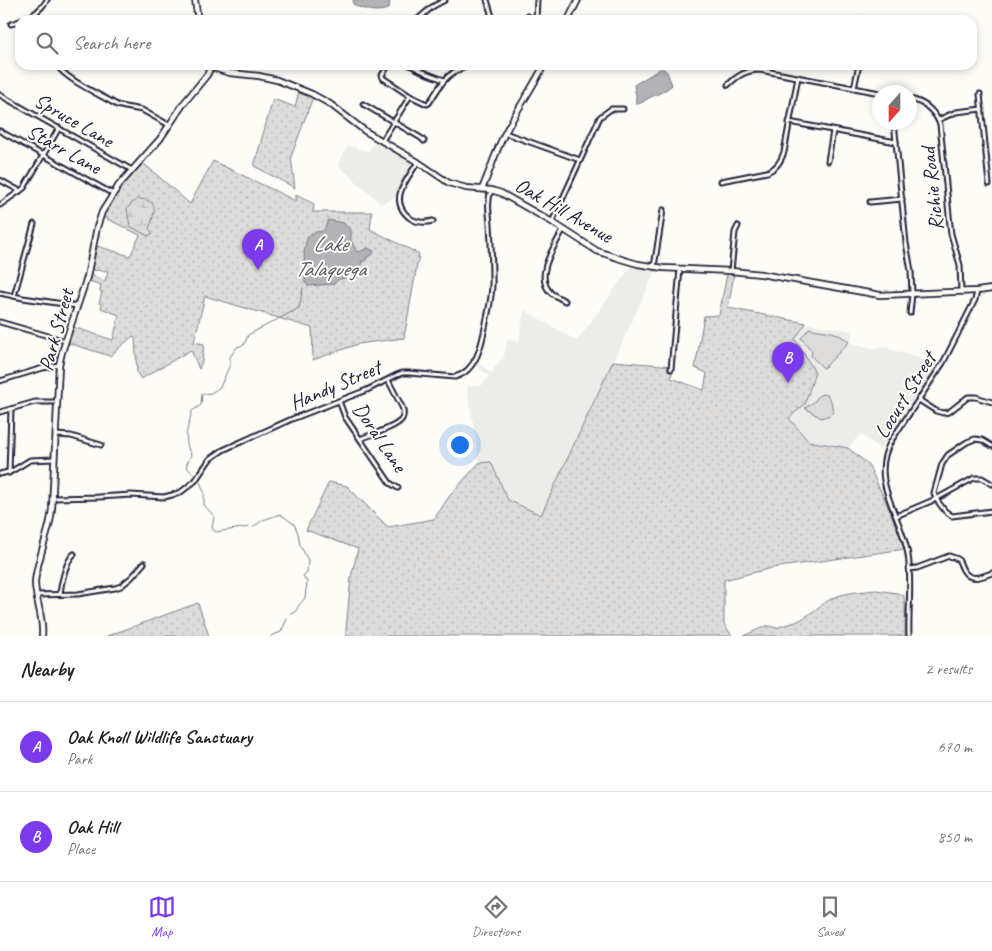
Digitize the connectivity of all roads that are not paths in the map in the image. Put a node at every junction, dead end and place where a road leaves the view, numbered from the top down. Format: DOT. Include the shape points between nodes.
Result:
graph roads {
  1 [pos="47,0"];
  2 [pos="195,0"];
  3 [pos="445,0"];
  4 [pos="487,0"];
  5 [pos="537,0"];
  6 [pos="578,0"];
  7 [pos="34,15"];
  8 [pos="197,15"];
  9 [pos="423,15"];
  10 [pos="492,15"];
  11 [pos="536,15"];
  12 [pos="570,15"];
  13 [pos="15,22"];
  14 [pos="11,24"];
  15 [pos="61,70"];
  16 [pos="208,70"];
  17 [pos="221,70"];
  18 [pos="386,70"];
  19 [pos="419,70"];
  20 [pos="459,70"];
  21 [pos="542,70"];
  22 [pos="857,70"];
  23 [pos="798,77"];
  24 [pos="444,80"];
  25 [pos="728,85"];
  26 [pos="854,88"];
  27 [pos="872,91"];
  28 [pos="980,94"];
  29 [pos="0,95"];
  30 [pos="410,96"];
  31 [pos="917,101"];
  32 [pos="363,104"];
  33 [pos="623,109"];
  34 [pos="982,109"];
  35 [pos="938,120"];
  36 [pos="394,122"];
  37 [pos="790,122"];
  38 [pos="169,126"];
  39 [pos="59,128"];
  40 [pos="833,130"];
  41 [pos="895,130"];
  42 [pos="0,131"];
  43 [pos="505,133"];
  44 [pos="382,141"];
  45 [pos="424,141"];
  46 [pos="896,142"];
  47 [pos="44,155"];
  48 [pos="580,160"];
  49 [pos="828,161"];
  50 [pos="992,161"];
  51 [pos="418,162"];
  52 [pos="986,162"];
  53 [pos="132,170"];
  54 [pos="0,180"];
  55 [pos="721,181"];
  56 [pos="989,184"];
  57 [pos="482,189"];
  58 [pos="492,190"];
  59 [pos="20,191"];
  60 [pos="113,194"];
  61 [pos="902,199"];
  62 [pos="870,202"];
  63 [pos="0,205"];
  64 [pos="663,210"];
  65 [pos="433,220"];
  66 [pos="552,222"];
  67 [pos="34,224"];
  68 [pos="738,226"];
  69 [pos="564,229"];
  70 [pos="654,267"];
  71 [pos="680,269"];
  72 [pos="732,272"];
  73 [pos="992,289"];
  74 [pos="977,291"];
  75 [pos="0,292"];
  76 [pos="961,292"];
  77 [pos="912,294"];
  78 [pos="14,296"];
  79 [pos="565,301"];
  80 [pos="78,306"];
  81 [pos="910,313"];
  82 [pos="0,322"];
  83 [pos="66,341"];
  84 [pos="59,364"];
  85 [pos="671,368"];
  86 [pos="388,380"];
  87 [pos="0,381"];
  88 [pos="919,400"];
  89 [pos="339,401"];
  90 [pos="58,402"];
  91 [pos="992,402"];
  92 [pos="11,409"];
  93 [pos="0,412"];
  94 [pos="56,435"];
  95 [pos="360,438"];
  96 [pos="101,445"];
  97 [pos="992,446"];
  98 [pos="54,459"];
  99 [pos="9,473"];
  100 [pos="0,474"];
  101 [pos="992,484"];
  102 [pos="398,488"];
  103 [pos="52,498"];
  104 [pos="936,499"];
  105 [pos="992,511"];
  106 [pos="896,516"];
  107 [pos="74,554"];
  108 [pos="144,563"];
  109 [pos="910,569"];
  110 [pos="992,573"];
  111 [pos="60,594"];
  112 [pos="37,595"];
  113 [pos="42,636"];
  114 [pos="909,636"];
  1 -- 7 [label="street"];
  2 -- 8 [label="main road"];
  3 -- 9 [label="street"];
  4 -- 10 [label="street"];
  5 -- 11 [label="street"];
  6 -- 12 [label="main road"];
  13 -- 14 [label="street"];
  15 -- 38 [label="street" via="117,104 146,112"];
  16 -- 38 [label="main road, Park Street"];
  17 -- 44 [label="main road, Oak Hill Avenue" via="268,78 303,90 330,104"];
  18 -- 30 [label="street" via="383,78"];
  19 -- 24 [label="street"];
  20 -- 24 [label="street"];
  21 -- 43 [label="main road"];
  22 -- 26 [label="street"];
  23 -- 25 [label="street" via="754,70 741,74"];
  23 -- 26 [label="street"];
  23 -- 37 [label="street"];
  24 -- 30 [label="street" via="429,104"];
  26 -- 27 [label="street"];
  28 -- 34 [label="street"];
  29 -- 39 [label="street, Spruce Lane"];
  30 -- 36 [label="street"];
  31 -- 35 [label="street, Richie Road" via="927,106"];
  32 -- 36 [label="street"];
  33 -- 48 [label="street" via="611,109 600,117"];
  34 -- 35 [label="street" via="956,112"];
  34 -- 52 [label="street"];
  35 -- 76 [label="street, Richie Road" via="951,234 960,265"];
  36 -- 44 [label="street"];
  36 -- 45 [label="street"];
  37 -- 40 [label="street"];
  37 -- 55 [label="street" via="783,155 773,169"];
  38 -- 53 [label="main road, Park Street"];
  39 -- 47 [label="street"];
  39 -- 53 [label="street, Spruce Lane"];
  40 -- 46 [label="street"];
  40 -- 49 [label="street"];
  41 -- 46 [label="street"];
  42 -- 47 [label="street, Starr Lane"];
  43 -- 48 [label="street"];
  43 -- 57 [label="main road"];
  44 -- 51 [label="main road, Oak Hill Avenue"];
  46 -- 61 [label="street"];
  47 -- 59 [label="street"];
  47 -- 60 [label="street, Starr Lane"];
  48 -- 66 [label="street"];
  50 -- 52 [label="street"];
  51 -- 57 [label="main road, Oak Hill Avenue" via="449,183"];
  51 -- 65 [label="street" via="399,195 399,202 413,220 426,223"];
  52 -- 56 [label="street"];
  53 -- 60 [label="main road, Park Street"];
  54 -- 59 [label="street"];
  57 -- 58 [label="main road, Oak Hill Avenue"];
  58 -- 66 [label="main road, Oak Hill Avenue"];
  58 -- 86 [label="street, Handy Street" via="488,203 492,289 484,334 476,357 459,376 402,373"];
  59 -- 63 [label="street"];
  60 -- 80 [label="main road, Park Street" via="99,219"];
  61 -- 62 [label="street"];
  61 -- 77 [label="street"];
  64 -- 70 [label="street"];
  66 -- 69 [label="main road, Oak Hill Avenue"];
  67 -- 78 [label="street"];
  68 -- 72 [label="street"];
  69 -- 70 [label="main road, Oak Hill Avenue" via="597,250"];
  69 -- 79 [label="street" via="543,275 550,293"];
  70 -- 71 [label="main road, Oak Hill Avenue"];
  71 -- 72 [label="main road, Oak Hill Avenue"];
  71 -- 85 [label="street"];
  72 -- 77 [label="main road, Oak Hill Avenue" via="761,274 872,294"];
  73 -- 74 [label="main road, Oak Hill Avenue"];
  74 -- 76 [label="main road, Oak Hill Avenue"];
  74 -- 88 [label="street, Locust Street" via="951,350"];
  75 -- 78 [label="street"];
  76 -- 77 [label="main road, Oak Hill Avenue"];
  77 -- 81 [label="street"];
  78 -- 80 [label="street"];
  80 -- 83 [label="main road, Park Street"];
  82 -- 83 [label="street"];
  83 -- 84 [label="main road, Park Street"];
  84 -- 87 [label="street"];
  84 -- 90 [label="main road, Park Street"];
  86 -- 89 [label="street, Handy Street"];
  86 -- 95 [label="street" via="404,412 403,418 397,424"];
  88 -- 91 [label="street" via="943,413 968,398"];
  88 -- 106 [label="street, Locust Street" via="888,446 884,462 884,484"];
  89 -- 95 [label="street, Doral Lane" via="345,417"];
  89 -- 103 [label="street, Handy Street" via="222,450 181,492 164,497"];
  90 -- 92 [label="street" via="35,402"];
  90 -- 94 [label="main road, Park Street"];
  92 -- 93 [label="street"];
  92 -- 99 [label="street"];
  94 -- 96 [label="street"];
  94 -- 98 [label="main road, Park Street"];
  95 -- 102 [label="street, Doral Lane" via="390,483"];
  97 -- 104 [label="street" via="981,439 974,439 947,456 934,490"];
  98 -- 99 [label="street" via="30,460"];
  98 -- 103 [label="main road, Park Street"];
  99 -- 100 [label="street"];
  101 -- 104 [label="street" via="982,478 974,478"];
  103 -- 112 [label="main road, Park Street" via="49,527 36,574"];
  104 -- 105 [label="street" via="952,516"];
  104 -- 106 [label="street"];
  106 -- 109 [label="street, Locust Street"];
  107 -- 111 [label="street" via="70,557"];
  108 -- 111 [label="street" via="120,586"];
  109 -- 110 [label="street" via="949,556 958,559 970,578"];
  109 -- 114 [label="street, Locust Street"];
  111 -- 112 [label="street"];
  112 -- 113 [label="main road, Park Street"];
}
